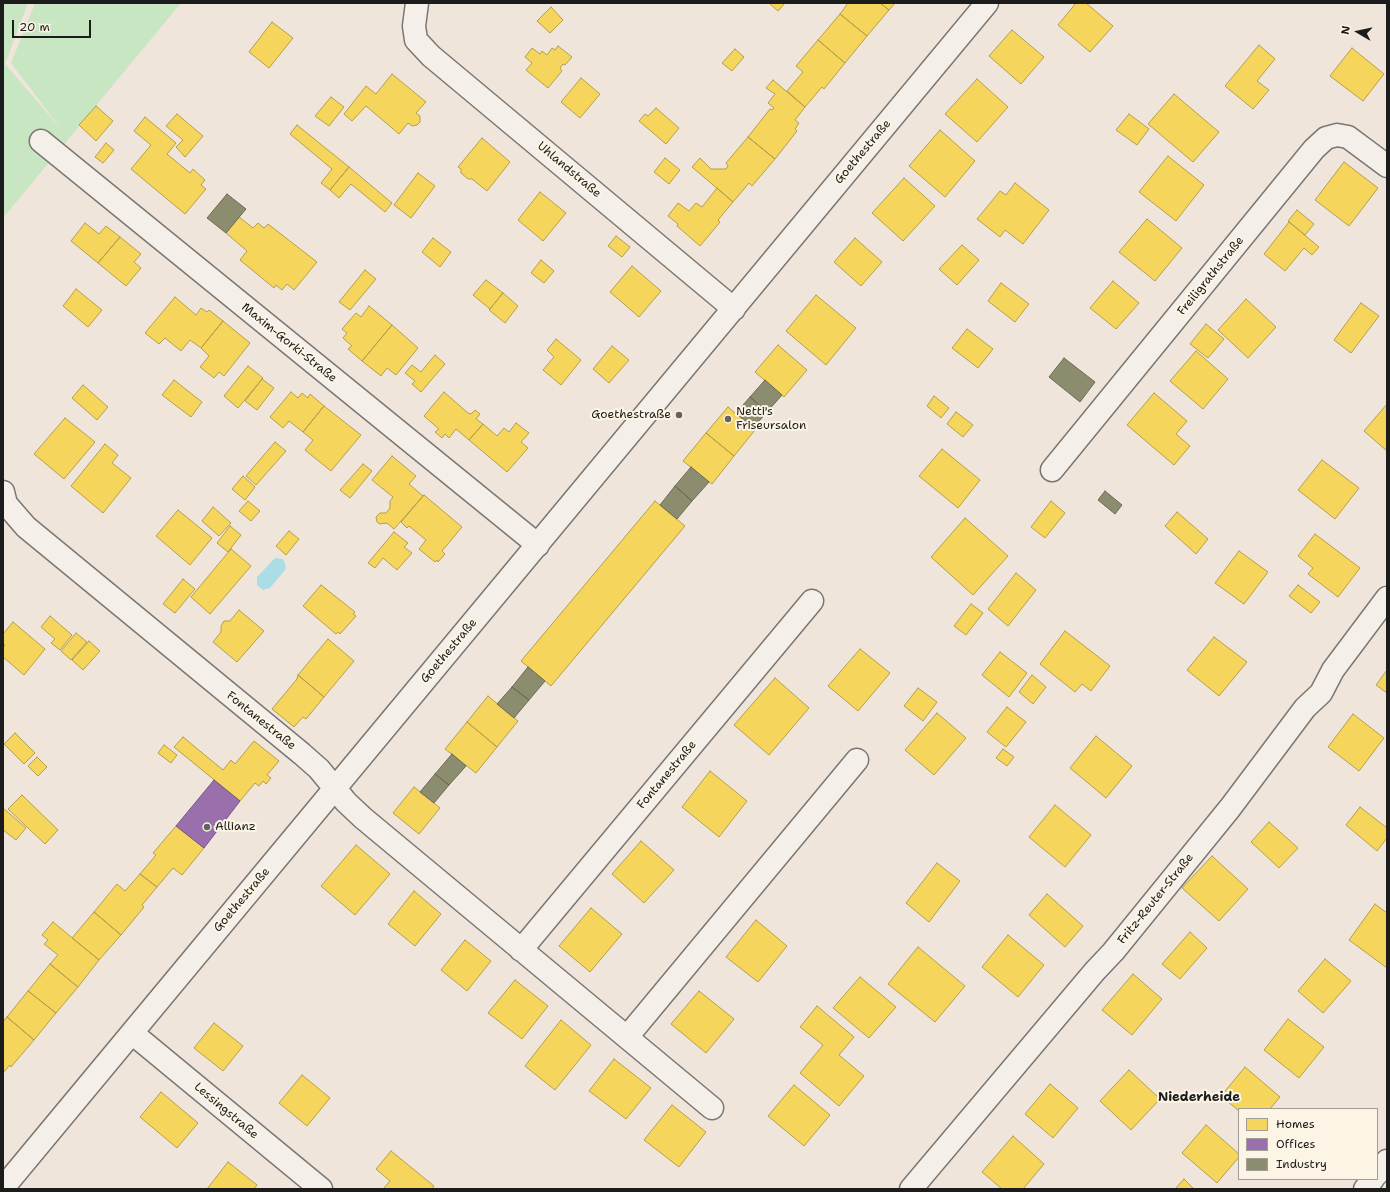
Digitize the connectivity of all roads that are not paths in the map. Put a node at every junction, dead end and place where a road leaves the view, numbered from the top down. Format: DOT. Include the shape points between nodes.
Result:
graph roads {
  1 [pos="417,3"];
  2 [pos="987,3"];
  3 [pos="41,141"];
  4 [pos="1387,166"];
  5 [pos="734,309"];
  6 [pos="1052,470"];
  7 [pos="3,492"];
  8 [pos="538,545"];
  9 [pos="1387,598"];
  10 [pos="812,601"];
  11 [pos="857,760"];
  12 [pos="334,789"];
  13 [pos="522,950"];
  14 [pos="132,1033"];
  15 [pos="627,1037"];
  16 [pos="712,1108"];
  17 [pos="1387,1160"];
  18 [pos="1378,1173"];
  19 [pos="1372,1180"];
  20 [pos="3,1188"];
  21 [pos="321,1189"];
  22 [pos="911,1189"];
  23 [pos="1365,1189"];
  1 -- 5 [label="street, Uhlandstraße" via="414,26 416,40 432,56"];
  2 -- 5 [label="street, Goethestraße"];
  3 -- 8 [label="street, Maxim-Gorki-Straße"];
  4 -- 6 [label="street, Freiligrathstraße" via="1348,137 1337,135 1326,138 1314,149"];
  5 -- 8 [label="street, Goethestraße"];
  7 -- 12 [label="street, Fontanestraße" via="6,504 26,527 302,754 319,769"];
  8 -- 12 [label="street, Goethestraße"];
  9 -- 22 [label="street, Fritz-Reuter-Straße" via="1333,670 1321,693 1305,708 1230,808 1113,952"];
  10 -- 13 [label="street, Fontanestraße"];
  11 -- 15 [label="street"];
  12 -- 13 [label="street, Fontanestraße" via="363,818"];
  12 -- 14 [label="street, Goethestraße"];
  13 -- 15 [label="street, Fontanestraße"];
  14 -- 20 [label="street, Goethestraße"];
  14 -- 21 [label="street, Lessingstraße"];
  15 -- 16 [label="street, Fontanestraße"];
  17 -- 18 [label="street"];
  19 -- 23 [label="street"];
}
